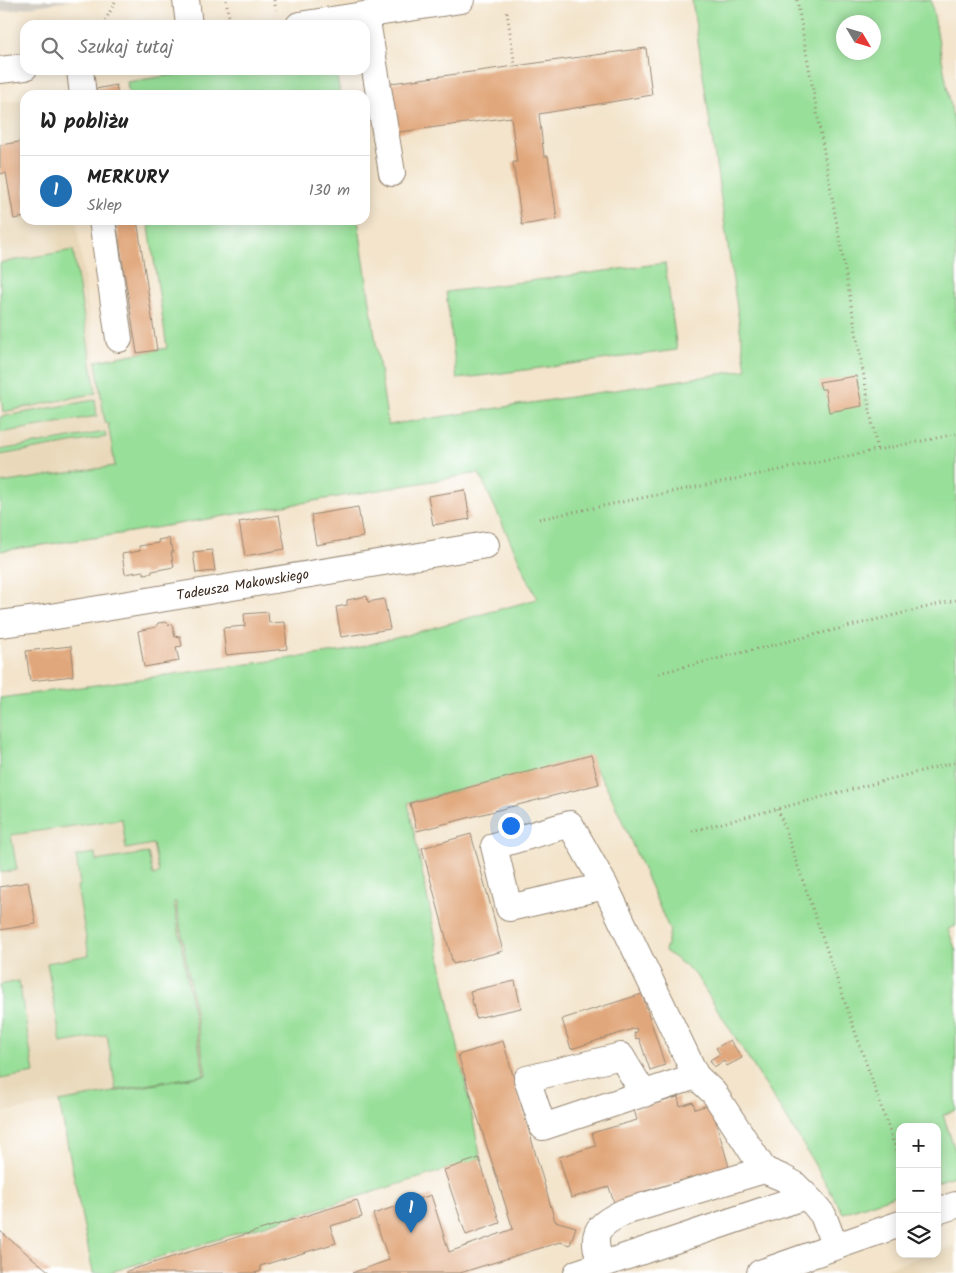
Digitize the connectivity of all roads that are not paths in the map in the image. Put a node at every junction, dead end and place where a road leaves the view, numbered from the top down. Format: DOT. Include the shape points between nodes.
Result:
graph roads {
  1 [pos="186,0"];
  2 [pos="461,0"];
  3 [pos="366,15"];
  4 [pos="188,20"];
  5 [pos="332,20"];
  6 [pos="367,20"];
  7 [pos="370,39"];
  8 [pos="20,68"];
  9 [pos="0,70"];
  10 [pos="81,75"];
  11 [pos="82,90"];
  12 [pos="392,172"];
  13 [pos="103,225"];
  14 [pos="119,339"];
  15 [pos="486,545"];
  16 [pos="0,624"];
  17 [pos="605,886"];
  18 [pos="696,1076"];
  19 [pos="644,1094"];
  20 [pos="764,1170"];
  21 [pos="806,1196"];
  22 [pos="956,1205"];
  23 [pos="941,1210"];
  24 [pos="896,1225"];
  25 [pos="835,1247"];
  26 [pos="589,1269"];
  27 [pos="760,1273"];
  1 -- 4 [label="street"];
  2 -- 3 [label="street"];
  3 -- 5 [label="street"];
  3 -- 6 [label="street"];
  7 -- 12 [label="street"];
  8 -- 9 [label="street"];
  10 -- 11 [label="street"];
  13 -- 14 [label="street"];
  15 -- 16 [label="street, Tadeusza Makowskiego"];
  17 -- 18 [label="street"];
  18 -- 19 [label="street"];
  18 -- 20 [label="street" via="714,1093"];
  20 -- 21 [label="street" via="794,1184"];
  20 -- 26 [label="street" via="624,1212 608,1220 595,1237"];
  21 -- 25 [label="street" via="823,1216"];
  21 -- 26 [label="street"];
  22 -- 23 [label="street"];
  24 -- 25 [label="street"];
  25 -- 27 [label="street"];
}
